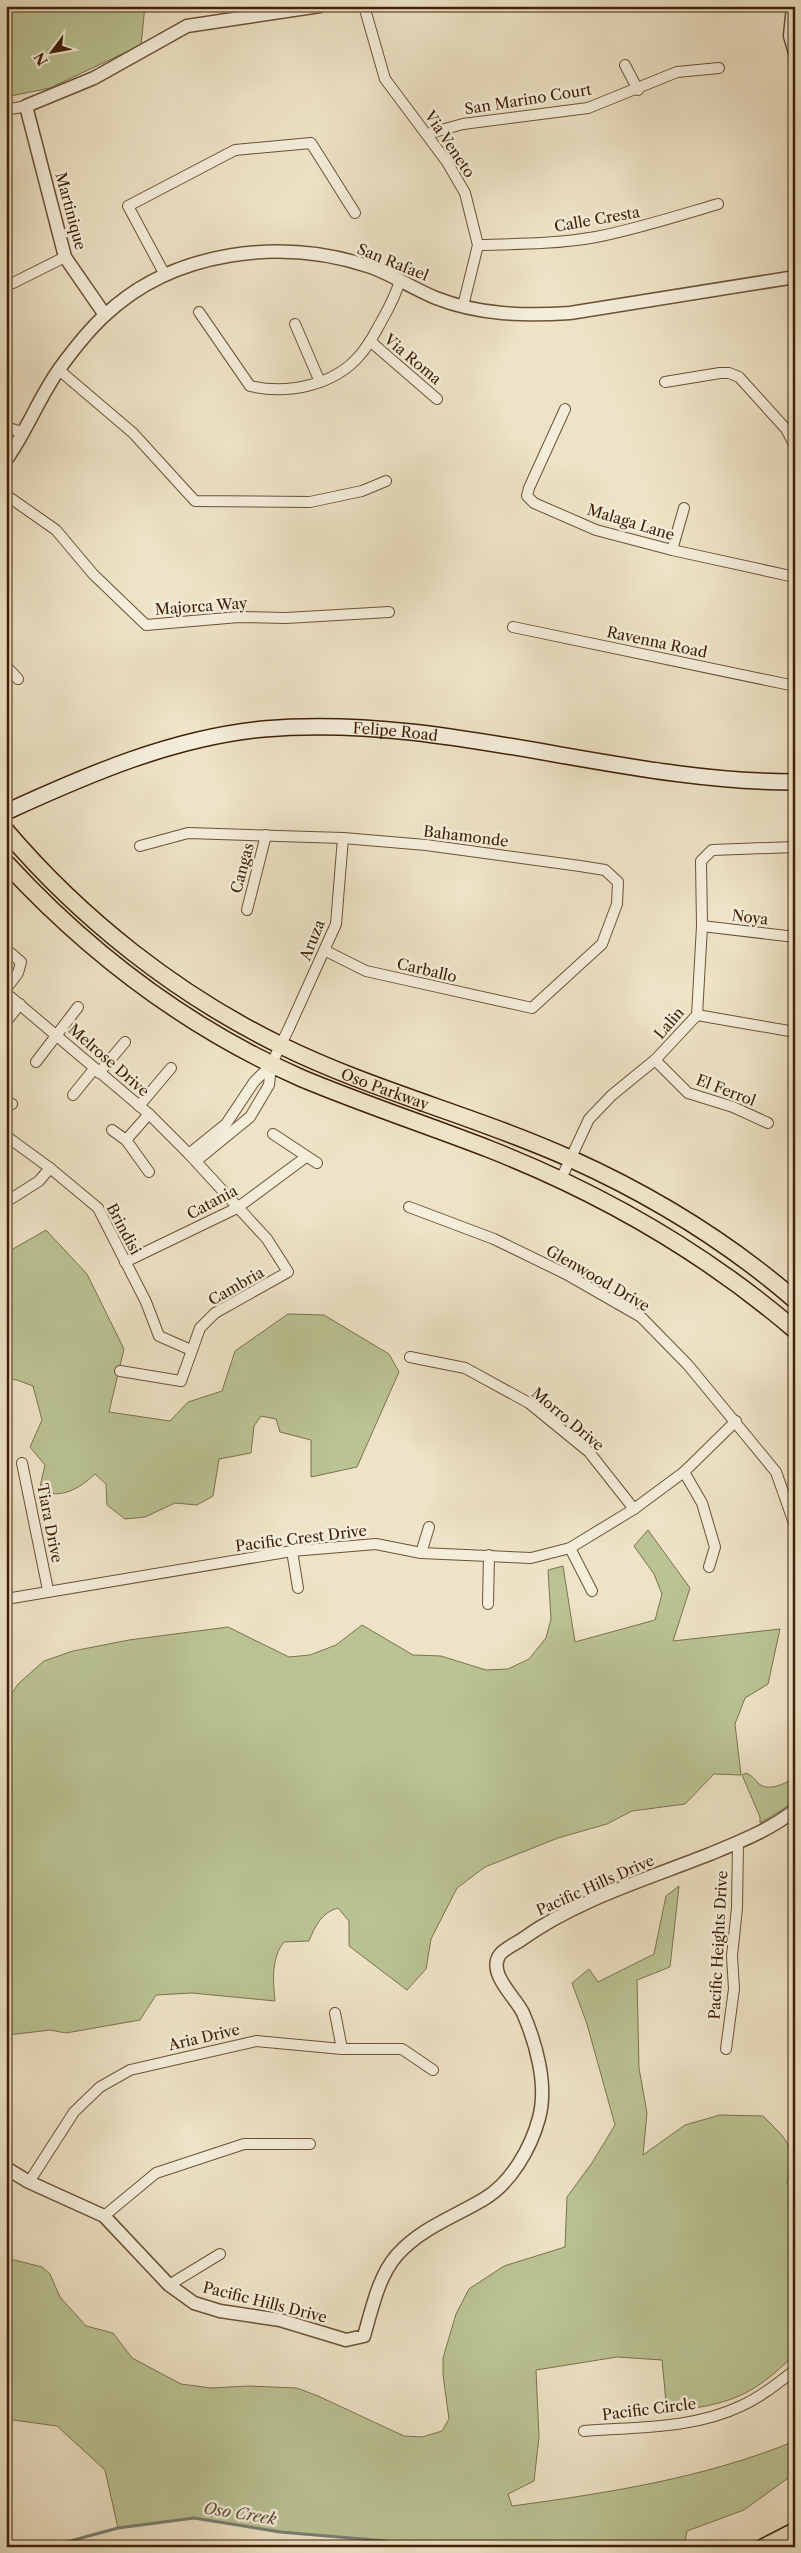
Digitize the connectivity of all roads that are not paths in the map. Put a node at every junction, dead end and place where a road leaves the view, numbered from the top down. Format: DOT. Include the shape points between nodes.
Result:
graph roads {
  1 [pos="320,6"];
  2 [pos="364,6"];
  3 [pos="793,6"];
  4 [pos="792,36"];
  5 [pos="795,53"];
  6 [pos="625,65"];
  7 [pos="720,68"];
  8 [pos="638,90"];
  9 [pos="26,106"];
  10 [pos="6,110"];
  11 [pos="427,134"];
  12 [pos="718,204"];
  13 [pos="355,213"];
  14 [pos="478,245"];
  15 [pos="65,257"];
  16 [pos="166,275"];
  17 [pos="795,277"];
  18 [pos="400,280"];
  19 [pos="6,281"];
  20 [pos="463,306"];
  21 [pos="199,312"];
  22 [pos="105,315"];
  23 [pos="295,324"];
  24 [pos="370,341"];
  25 [pos="59,370"];
  26 [pos="320,382"];
  27 [pos="665,382"];
  28 [pos="437,398"];
  29 [pos="565,408"];
  30 [pos="6,427"];
  31 [pos="24,434"];
  32 [pos="795,446"];
  33 [pos="6,460"];
  34 [pos="386,481"];
  35 [pos="6,495"];
  36 [pos="684,508"];
  37 [pos="672,550"];
  38 [pos="795,577"];
  39 [pos="389,612"];
  40 [pos="513,627"];
  41 [pos="6,666"];
  42 [pos="18,679"];
  43 [pos="795,686"];
  44 [pos="795,782"];
  45 [pos="6,812"];
  46 [pos="6,831"];
  47 [pos="266,835"];
  48 [pos="343,838"];
  49 [pos="140,846"];
  50 [pos="795,847"];
  51 [pos="6,863"];
  52 [pos="247,910"];
  53 [pos="702,926"];
  54 [pos="795,937"];
  55 [pos="6,949"];
  56 [pos="326,951"];
  57 [pos="6,989"];
  58 [pos="6,994"];
  59 [pos="20,1004"];
  60 [pos="78,1007"];
  61 [pos="525,1008"];
  62 [pos="697,1015"];
  63 [pos="6,1022"];
  64 [pos="795,1032"];
  65 [pos="58,1036"];
  66 [pos="125,1042"];
  67 [pos="280,1045"];
  68 [pos="655,1060"];
  69 [pos="36,1062"];
  70 [pos="271,1065"];
  71 [pos="171,1068"];
  72 [pos="96,1071"];
  73 [pos="73,1095"];
  74 [pos="139,1106"];
  75 [pos="150,1114"];
  76 [pos="232,1117"];
  77 [pos="768,1123"];
  78 [pos="241,1125"];
  79 [pos="112,1130"];
  80 [pos="273,1134"];
  81 [pos="6,1136"];
  82 [pos="126,1140"];
  83 [pos="192,1157"];
  84 [pos="306,1157"];
  85 [pos="570,1159"];
  86 [pos="317,1163"];
  87 [pos="50,1168"];
  88 [pos="150,1172"];
  89 [pos="560,1181"];
  90 [pos="6,1202"];
  91 [pos="409,1207"];
  92 [pos="236,1208"];
  93 [pos="125,1262"];
  94 [pos="288,1274"];
  95 [pos="795,1300"];
  96 [pos="795,1330"];
  97 [pos="191,1350"];
  98 [pos="410,1357"];
  99 [pos="120,1371"];
  100 [pos="736,1421"];
  101 [pos="22,1463"];
  102 [pos="684,1472"];
  103 [pos="634,1509"];
  104 [pos="795,1526"];
  105 [pos="429,1527"];
  106 [pos="570,1548"];
  107 [pos="292,1552"];
  108 [pos="421,1553"];
  109 [pos="489,1555"];
  110 [pos="709,1567"];
  111 [pos="298,1588"];
  112 [pos="48,1590"];
  113 [pos="592,1590"];
  114 [pos="6,1598"];
  115 [pos="488,1604"];
  116 [pos="795,1810"];
  117 [pos="738,1842"];
  118 [pos="335,2013"];
  119 [pos="342,2048"];
  120 [pos="726,2049"];
  121 [pos="433,2070"];
  122 [pos="310,2144"];
  123 [pos="6,2168"];
  124 [pos="29,2182"];
  125 [pos="104,2216"];
  126 [pos="220,2254"];
  127 [pos="169,2285"];
  128 [pos="795,2370"];
  129 [pos="584,2431"];
  130 [pos="795,2531"];
  131 [pos="764,2547"];
  1 -- 9 [label="street" via="187,26 94,78"];
  2 -- 11 [label="street, Via Veneto" via="385,79"];
  3 -- 4 [label="street"];
  4 -- 5 [label="street"];
  6 -- 8 [label="street"];
  7 -- 8 [label="street, San Marino Court" via="677,72"];
  8 -- 11 [label="street, San Marino Court" via="588,108 463,124"];
  9 -- 10 [label="street"];
  9 -- 15 [label="street, Martinique"];
  11 -- 14 [label="street, Via Veneto" via="465,194"];
  12 -- 14 [label="street, Calle Cresta" via="646,226 594,237 548,243"];
  13 -- 16 [label="street" via="311,143 235,150 128,206"];
  14 -- 20 [label="street, Via Veneto"];
  15 -- 19 [label="street" via="13,283"];
  15 -- 22 [label="street, Martinique"];
  16 -- 18 [label="street, San Rafael" via="211,259 288,252 342,259"];
  16 -- 22 [label="street, San Rafael"];
  17 -- 20 [label="street, San Rafael" via="570,313 503,314"];
  18 -- 20 [label="street, San Rafael" via="436,298"];
  18 -- 24 [label="street" via="392,302"];
  21 -- 26 [label="street" via="250,386 290,389"];
  22 -- 25 [label="street, San Rafael"];
  23 -- 26 [label="street"];
  24 -- 26 [label="street" via="346,368"];
  24 -- 28 [label="street, Via Roma"];
  25 -- 31 [label="street, San Rafael"];
  25 -- 34 [label="street" via="133,433 195,501 310,502 362,491"];
  27 -- 32 [label="street" via="720,373 739,377 786,429"];
  29 -- 37 [label="street, Malaga Lane" via="527,496 534,503 596,530"];
  30 -- 31 [label="street"];
  31 -- 33 [label="street, San Rafael"];
  35 -- 39 [label="street, Majorca Way" via="56,530 94,574 146,625 240,617 286,618"];
  36 -- 37 [label="street"];
  37 -- 38 [label="street, Malaga Lane"];
  40 -- 43 [label="street, Ravenna Road"];
  41 -- 42 [label="street"];
  44 -- 45 [label="main road, Felipe Road" via="750,782 678,773 402,730 272,729 186,742 91,773"];
  46 -- 67 [label="main road, Oso Parkway" via="83,910 150,965 222,1013"];
  47 -- 48 [label="street, Bahamonde"];
  47 -- 49 [label="street, Bahamonde" via="188,833"];
  47 -- 52 [label="street, Cangas"];
  48 -- 56 [label="street, Aruza" via="336,924"];
  48 -- 61 [label="street, Bahamonde" via="426,845 596,868 612,874 618,882 616,904 602,944 538,1004"];
  50 -- 53 [label="street, Lalin" via="712,850 701,861"];
  51 -- 70 [label="main road, Oso Parkway" via="71,930 108,959 170,1006"];
  53 -- 54 [label="street, Noya"];
  53 -- 62 [label="street, Lalin"];
  55 -- 57 [label="street" via="22,962 18,974"];
  56 -- 61 [label="street, Carballo" via="366,971"];
  56 -- 67 [label="street, Aruza"];
  58 -- 59 [label="street, Melrose Drive"];
  59 -- 63 [label="street"];
  59 -- 65 [label="street, Melrose Drive"];
  60 -- 65 [label="street"];
  62 -- 64 [label="street"];
  62 -- 68 [label="street, Lalin"];
  65 -- 69 [label="street"];
  65 -- 72 [label="street, Melrose Drive"];
  66 -- 72 [label="street"];
  67 -- 70 [label="street, Aruza"];
  67 -- 85 [label="main road, Oso Parkway" via="365,1082"];
  68 -- 77 [label="street, El Ferrol" via="688,1093 733,1107"];
  68 -- 85 [label="street, Lalin" via="612,1095 589,1119"];
  70 -- 76 [label="street" via="254,1082"];
  70 -- 78 [label="street" via="269,1084 250,1117"];
  70 -- 89 [label="main road, Oso Parkway" via="490,1150"];
  71 -- 74 [label="street"];
  72 -- 73 [label="street"];
  72 -- 74 [label="street, Melrose Drive"];
  74 -- 75 [label="street, Melrose Drive"];
  75 -- 82 [label="street"];
  75 -- 83 [label="street, Melrose Drive"];
  76 -- 78 [label="street"];
  76 -- 83 [label="street"];
  78 -- 83 [label="street"];
  79 -- 82 [label="street"];
  80 -- 84 [label="street"];
  81 -- 87 [label="street, Brindisi"];
  82 -- 88 [label="street"];
  83 -- 92 [label="street, Melrose Drive"];
  84 -- 86 [label="street"];
  84 -- 92 [label="street, Catania"];
  85 -- 89 [label="street, Lalin"];
  85 -- 95 [label="main road, Oso Parkway" via="632,1189 702,1231"];
  87 -- 90 [label="street" via="39,1181"];
  87 -- 93 [label="street, Brindisi" via="98,1208"];
  89 -- 96 [label="main road, Oso Parkway" via="615,1206 682,1245"];
  91 -- 100 [label="street, Glenwood Drive" via="494,1239 566,1274 641,1317"];
  92 -- 93 [label="street, Catania"];
  92 -- 94 [label="street, Melrose Drive" via="266,1239"];
  93 -- 97 [label="street, Brindisi" via="159,1336"];
  94 -- 97 [label="street, Cambria" via="215,1313 200,1328"];
  97 -- 99 [label="street, Cambria" via="181,1381"];
  98 -- 103 [label="street, Morro Drive" via="465,1368 529,1403 589,1452"];
  100 -- 102 [label="street, Pacific Crest Drive"];
  100 -- 104 [label="street, Glenwood Drive" via="776,1472"];
  101 -- 112 [label="street, Tiara Drive"];
  102 -- 103 [label="street, Pacific Crest Drive"];
  102 -- 110 [label="street" via="702,1503 715,1547"];
  103 -- 106 [label="street, Pacific Crest Drive"];
  105 -- 108 [label="street"];
  106 -- 109 [label="street, Pacific Crest Drive" via="530,1558"];
  106 -- 113 [label="street"];
  107 -- 108 [label="street, Pacific Crest Drive" via="376,1544"];
  107 -- 111 [label="street"];
  107 -- 112 [label="street, Pacific Crest Drive"];
  108 -- 109 [label="street, Pacific Crest Drive"];
  109 -- 115 [label="street"];
  112 -- 114 [label="street, Pacific Crest Drive"];
  116 -- 117 [label="street, Pacific Hills Drive"];
  117 -- 120 [label="street, Pacific Heights Drive" via="732,1956 734,1989"];
  117 -- 127 [label="street, Pacific Hills Drive" via="543,1924 499,1956 496,1966 503,1985 522,2011 541,2078 539,2116 532,2139 505,2182 486,2198 431,2227 396,2257 376,2296 364,2336 346,2340 280,2320 220,2311 194,2303"];
  118 -- 119 [label="street"];
  119 -- 121 [label="street, Aria Drive" via="402,2049"];
  119 -- 124 [label="street, Aria Drive" via="256,2041 130,2070 100,2088 74,2112"];
  122 -- 125 [label="street" via="244,2144 156,2173"];
  123 -- 124 [label="street, Pacific Hills Drive"];
  124 -- 125 [label="street, Pacific Hills Drive"];
  125 -- 127 [label="street, Pacific Hills Drive"];
  126 -- 127 [label="street"];
  128 -- 129 [label="street, Pacific Circle" via="741,2407 690,2422"];
  130 -- 131 [label="main road"];
}
